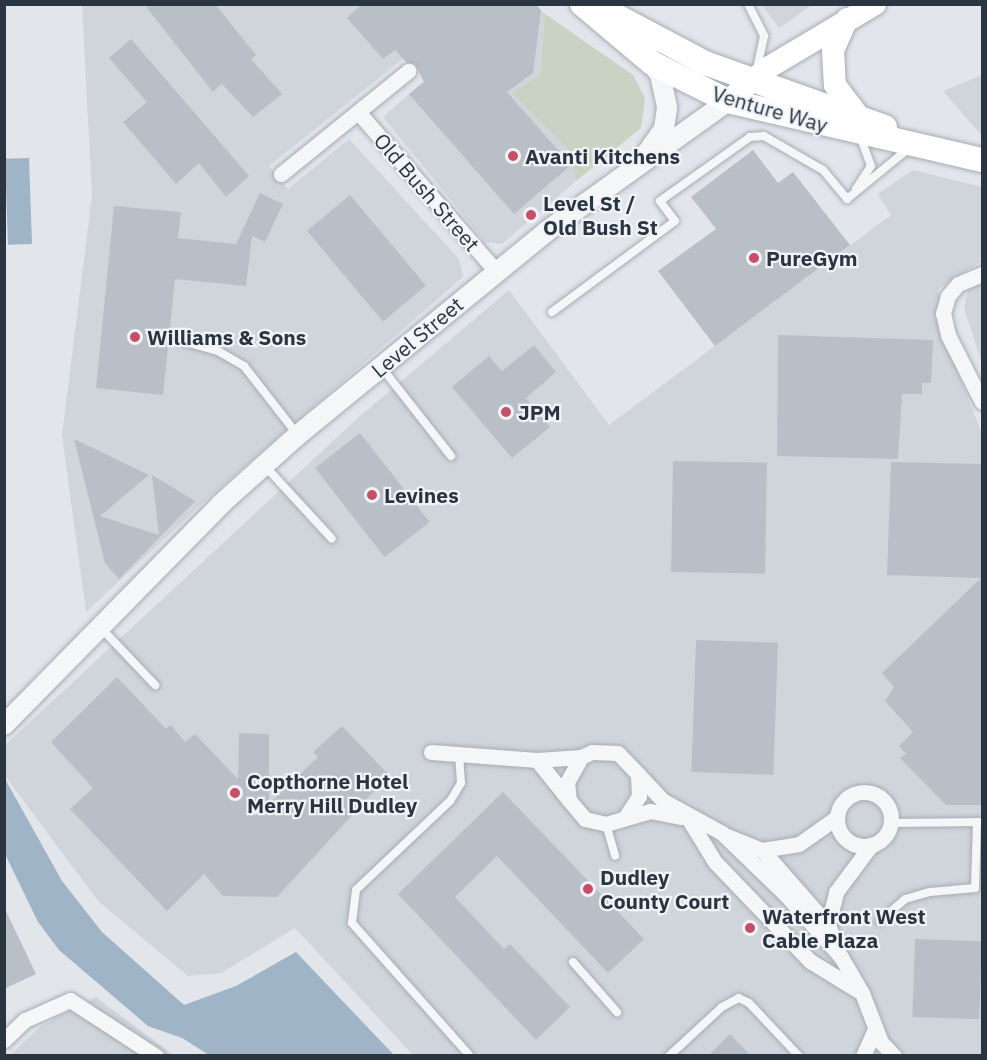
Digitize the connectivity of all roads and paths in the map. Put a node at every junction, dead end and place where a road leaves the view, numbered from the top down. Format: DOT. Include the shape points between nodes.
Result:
graph roads {
  1 [pos="582,4"];
  2 [pos="594,4"];
  3 [pos="748,4"];
  4 [pos="875,4"];
  5 [pos="615,18"];
  6 [pos="847,19"];
  7 [pos="652,63"];
  8 [pos="408,71"];
  9 [pos="753,80"];
  10 [pos="728,101"];
  11 [pos="359,113"];
  12 [pos="857,125"];
  13 [pos="912,146"];
  14 [pos="982,160"];
  15 [pos="639,165"];
  16 [pos="281,174"];
  17 [pos="847,199"];
  18 [pos="496,271"];
  19 [pos="982,274"];
  20 [pos="552,312"];
  21 [pos="178,340"];
  22 [pos="381,367"];
  23 [pos="982,402"];
  24 [pos="298,435"];
  25 [pos="451,456"];
  26 [pos="264,465"];
  27 [pos="332,539"];
  28 [pos="101,628"];
  29 [pos="155,685"];
  30 [pos="4,725"];
  31 [pos="431,752"];
  32 [pos="459,754"];
  33 [pos="581,757"];
  34 [pos="537,760"];
  35 [pos="638,774"];
  36 [pos="569,800"];
  37 [pos="626,816"];
  38 [pos="837,817"];
  39 [pos="688,818"];
  40 [pos="980,822"];
  41 [pos="891,823"];
  42 [pos="606,824"];
  43 [pos="722,833"];
  44 [pos="871,845"];
  45 [pos="762,850"];
  46 [pos="615,856"];
  47 [pos="880,921"];
  48 [pos="828,925"];
  49 [pos="841,957"];
  50 [pos="573,962"];
  51 [pos="862,993"];
  52 [pos="617,1012"];
  53 [pos="875,1029"];
  54 [pos="4,1040"];
  55 [pos="156,1056"];
  56 [pos="470,1056"];
  57 [pos="669,1056"];
  58 [pos="799,1056"];
  59 [pos="863,1056"];
  60 [pos="894,1056"];
  1 -- 5 [label="main road, Venture Way"];
  2 -- 5 [label="main road, Venture Way"];
  3 -- 9 [label="lane" via="764,36"];
  4 -- 6 [label="main road, Level Street"];
  5 -- 7 [label="main road, Venture Way"];
  5 -- 9 [label="main road, Venture Way" via="705,63"];
  6 -- 9 [label="main road, Level Street"];
  6 -- 12 [label="main road" via="833,50 835,85"];
  7 -- 10 [label="main road, Venture Way"];
  7 -- 15 [label="street" via="660,75 667,107 664,129"];
  8 -- 11 [label="street, Old Bush Street"];
  9 -- 10 [label="main road, Level Street"];
  9 -- 12 [label="main road, Venture Way"];
  10 -- 12 [label="main road, Venture Way"];
  10 -- 15 [label="street, Level Street"];
  11 -- 16 [label="street, Old Bush Street"];
  11 -- 18 [label="street, Old Bush Street"];
  12 -- 13 [label="main road, Venture Way"];
  12 -- 17 [label="lane" via="871,166"];
  13 -- 14 [label="main road, Venture Way"];
  13 -- 17 [label="lane"];
  15 -- 18 [label="street, Level Street"];
  17 -- 20 [label="lane" via="823,170 764,136 750,138 660,201 675,221"];
  18 -- 22 [label="street, Level Street"];
  19 -- 23 [label="street" via="958,284 948,296 943,313 948,335"];
  21 -- 24 [label="lane" via="218,351 244,366"];
  22 -- 24 [label="street, Level Street"];
  22 -- 25 [label="lane"];
  24 -- 26 [label="street, Level Street"];
  26 -- 27 [label="lane"];
  26 -- 28 [label="street, Level Street"];
  28 -- 29 [label="lane"];
  28 -- 30 [label="street, Level Street"];
  31 -- 32 [label="street"];
  32 -- 34 [label="street"];
  32 -- 56 [label="lane" via="461,783 450,801 356,890 352,923"];
  33 -- 34 [label="street"];
  33 -- 35 [label="street" via="592,752 618,753"];
  33 -- 36 [label="street" via="567,782"];
  34 -- 36 [label="street"];
  35 -- 37 [label="street" via="639,796"];
  35 -- 39 [label="street" via="662,800"];
  36 -- 42 [label="street" via="585,819"];
  37 -- 39 [label="street" via="650,811"];
  37 -- 42 [label="street"];
  38 -- 41 [label="street" via="850,796 868,792 886,803"];
  38 -- 44 [label="street" via="843,836 861,846"];
  38 -- 45 [label="street" via="799,844"];
  39 -- 43 [label="street"];
  39 -- 51 [label="street" via="716,862 810,962"];
  40 -- 41 [label="lane"];
  40 -- 47 [label="lane" via="975,888 904,899"];
  41 -- 44 [label="street" via="880,840"];
  42 -- 46 [label="lane"];
  43 -- 45 [label="street"];
  43 -- 49 [label="street" via="786,895"];
  44 -- 48 [label="street" via="836,891"];
  45 -- 48 [label="street"];
  48 -- 49 [label="street"];
  49 -- 51 [label="street"];
  50 -- 52 [label="lane"];
  51 -- 53 [label="street"];
  53 -- 59 [label="street"];
  53 -- 60 [label="street"];
  54 -- 55 [label="street" via="25,1020 70,999"];
  57 -- 58 [label="lane" via="722,1007 739,998 749,1003"];
}
